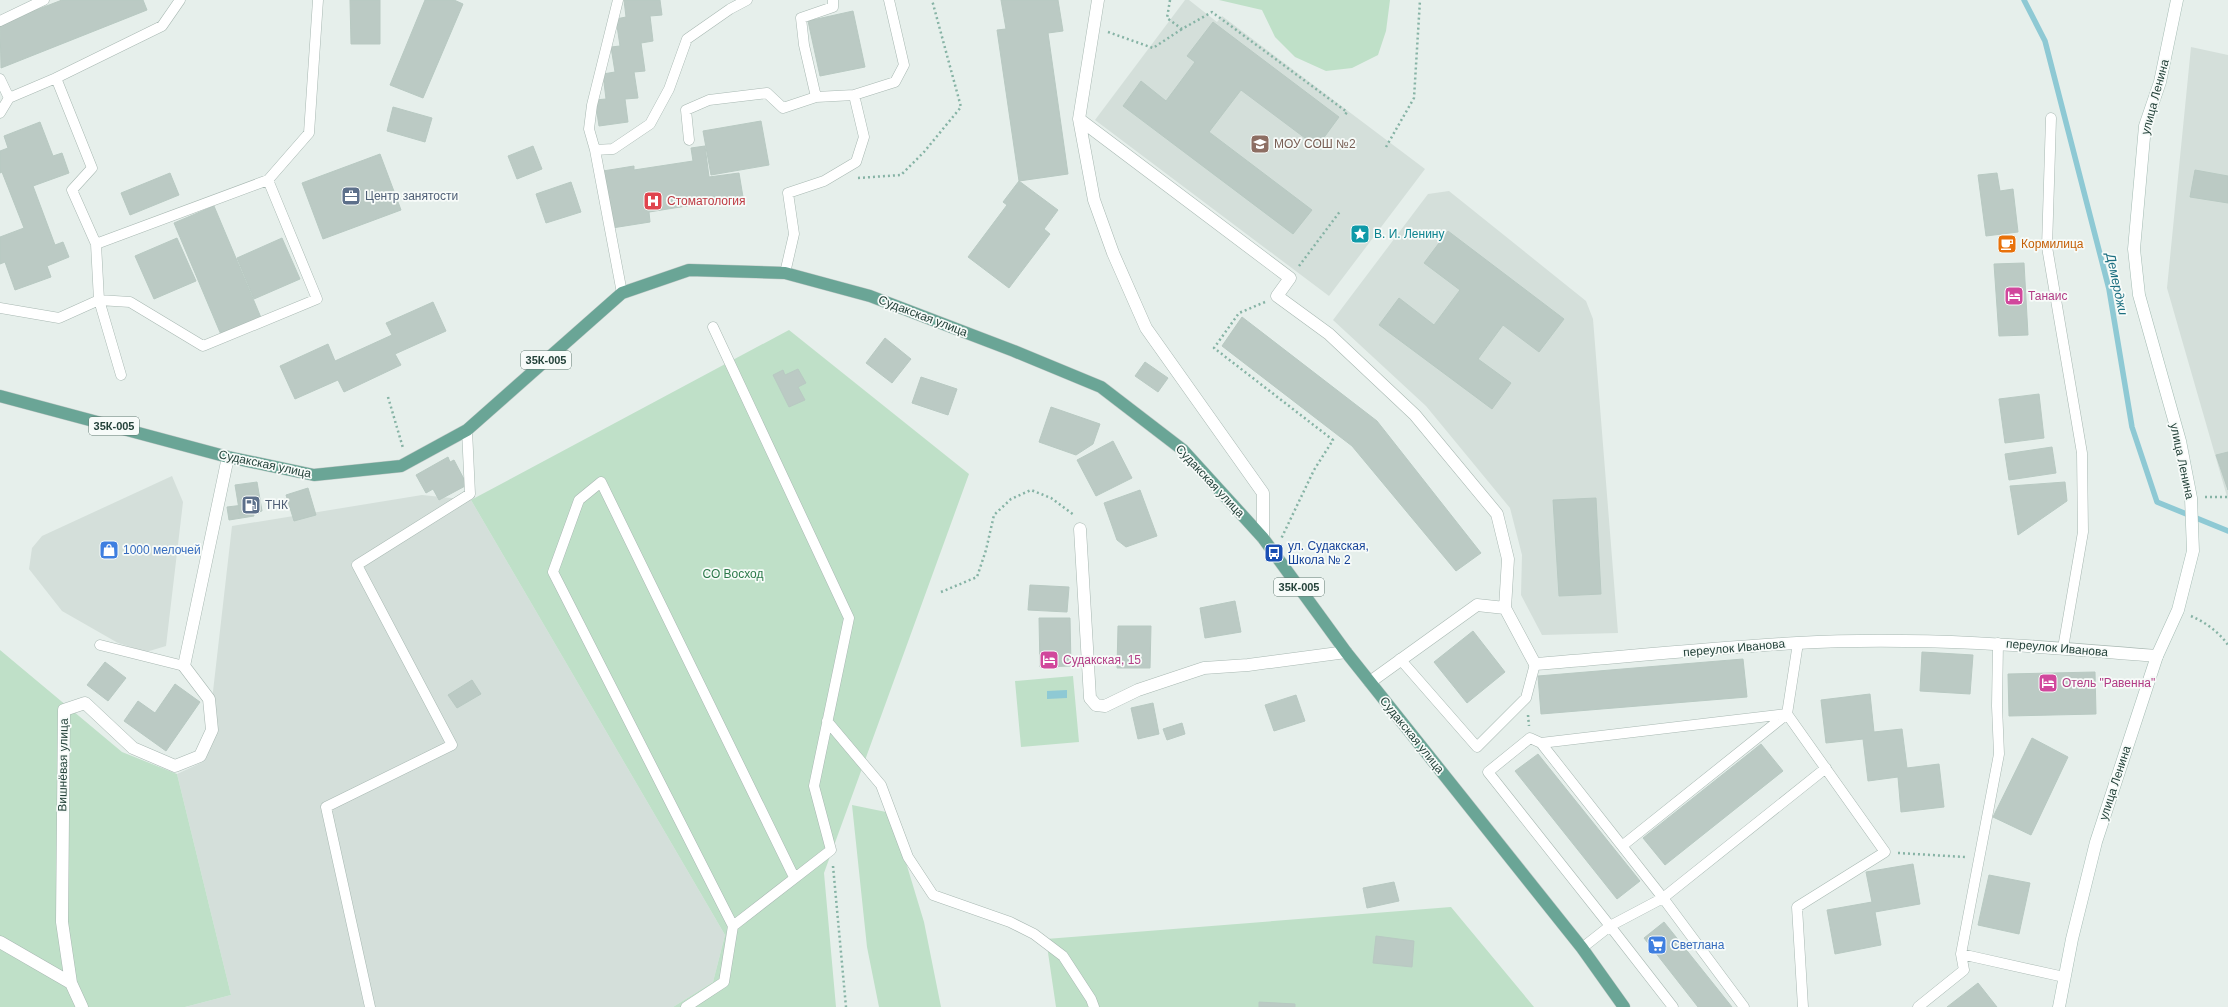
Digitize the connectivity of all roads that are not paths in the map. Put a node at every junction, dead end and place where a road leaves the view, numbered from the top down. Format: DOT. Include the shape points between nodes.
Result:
graph roads {
  1 [pos="44,0"];
  2 [pos="180,0"];
  3 [pos="318,0"];
  4 [pos="618,0"];
  5 [pos="747,0"];
  6 [pos="833,0"];
  7 [pos="889,0"];
  8 [pos="1098,0"];
  9 [pos="2177,0"];
  10 [pos="0,20"];
  11 [pos="56,78"];
  12 [pos="0,79"];
  13 [pos="854,94"];
  14 [pos="816,97"];
  15 [pos="9,98"];
  16 [pos="0,113"];
  17 [pos="2052,118"];
  18 [pos="1079,119"];
  19 [pos="689,140"];
  20 [pos="595,150"];
  21 [pos="268,180"];
  22 [pos="96,244"];
  23 [pos="785,273"];
  24 [pos="622,294"];
  25 [pos="99,300"];
  26 [pos="0,308"];
  27 [pos="713,327"];
  28 [pos="120,375"];
  29 [pos="0,396"];
  30 [pos="467,430"];
  31 [pos="228,457"];
  32 [pos="1080,529"];
  33 [pos="1263,538"];
  34 [pos="1505,608"];
  35 [pos="1798,643"];
  36 [pos="1998,643"];
  37 [pos="100,645"];
  38 [pos="2063,648"];
  39 [pos="1346,652"];
  40 [pos="2156,656"];
  41 [pos="1400,659"];
  42 [pos="1535,664"];
  43 [pos="184,666"];
  44 [pos="1370,682"];
  45 [pos="1787,714"];
  46 [pos="828,721"];
  47 [pos="1540,744"];
  48 [pos="1826,768"];
  49 [pos="1622,846"];
  50 [pos="794,877"];
  51 [pos="1663,898"];
  52 [pos="733,926"];
  53 [pos="1610,926"];
  54 [pos="0,942"];
  55 [pos="1582,948"];
  56 [pos="1961,954"];
  57 [pos="2064,977"];
  58 [pos="71,983"];
  59 [pos="82,1007"];
  60 [pos="370,1007"];
  61 [pos="686,1007"];
  62 [pos="1094,1007"];
  63 [pos="1624,1007"];
  64 [pos="1673,1007"];
  65 [pos="1744,1007"];
  66 [pos="1803,1007"];
  67 [pos="1918,1007"];
  68 [pos="2059,1007"];
  1 -- 10 [label="lane"];
  2 -- 11 [label="lane" via="162,26"];
  3 -- 21 [label="lane" via="309,134"];
  4 -- 20 [label="lane" via="592,105 589,129"];
  5 -- 20 [label="lane" via="687,39 669,89 650,124 613,149"];
  6 -- 14 [label="lane" via="833,7 801,18 804,45"];
  7 -- 13 [label="lane" via="904,65 895,82"];
  8 -- 18 [label="street"];
  9 -- 40 [label="street, улица Ленина" via="2160,82 2146,126 2134,249 2139,295 2180,441 2191,498 2192,551 2178,610"];
  11 -- 15 [label="lane"];
  11 -- 22 [label="lane" via="92,168 72,190"];
  12 -- 15 [label="lane"];
  13 -- 14 [label="lane"];
  13 -- 23 [label="lane" via="864,137 856,162 824,182 788,193 794,234"];
  14 -- 19 [label="lane" via="783,108 767,93 710,100 686,110"];
  15 -- 16 [label="lane"];
  17 -- 38 [label="lane" via="2047,247 2082,453 2083,532"];
  18 -- 33 [label="street" via="1094,200 1146,328 1263,493"];
  18 -- 34 [label="street" via="1290,278 1277,296 1329,334 1415,415 1497,514 1508,559"];
  20 -- 24 [label="lane"];
  21 -- 22 [label="lane"];
  21 -- 25 [label="lane" via="317,299 203,346 130,302"];
  22 -- 25 [label="lane"];
  23 -- 24 [label="main road, Судакская улица / 35К-005" via="689,270"];
  23 -- 33 [label="main road, Судакская улица / 35К-005" via="870,296 1101,387 1184,450"];
  24 -- 30 [label="main road, Судакская улица / 35К-005"];
  25 -- 26 [label="lane" via="59,318"];
  25 -- 28 [label="lane"];
  27 -- 46 [label="lane" via="848,618"];
  29 -- 31 [label="main road, Судакская улица / 35К-005"];
  30 -- 31 [label="main road, Судакская улица / 35К-005" via="401,466 314,476"];
  30 -- 60 [label="lane" via="470,494 357,565 452,745 326,807"];
  31 -- 43 [label="street"];
  32 -- 39 [label="street" via="1090,698 1096,705 1104,706 1138,690 1204,668"];
  33 -- 39 [label="main road, Судакская улица / 35К-005"];
  34 -- 41 [label="street" via="1477,605"];
  34 -- 42 [label="street"];
  35 -- 36 [label="street, переулок Иванова"];
  35 -- 42 [label="street, переулок Иванова"];
  35 -- 45 [label="lane"];
  36 -- 38 [label="street, переулок Иванова"];
  36 -- 56 [label="lane" via="1999,754"];
  37 -- 43 [label="lane"];
  38 -- 40 [label="street, переулок Иванова"];
  39 -- 44 [label="main road, Судакская улица / 35К-005"];
  40 -- 57 [label="street, улица Ленина" via="2096,842"];
  41 -- 42 [label="lane" via="1477,747 1526,698"];
  41 -- 44 [label="street"];
  43 -- 58 [label="street, Вишнёвая улица" via="210,699 212,730 200,756 175,766 133,748 85,703 64,710 62,922"];
  44 -- 55 [label="main road, Судакская улица / 35К-005"];
  45 -- 47 [label="lane"];
  45 -- 48 [label="lane"];
  45 -- 49 [label="lane"];
  46 -- 50 [label="lane" via="814,786 831,850"];
  46 -- 62 [label="lane" via="881,785 908,857 933,895 1010,922 1034,934 1063,956"];
  47 -- 49 [label="lane"];
  47 -- 53 [label="lane" via="1530,738 1488,772"];
  48 -- 51 [label="lane"];
  48 -- 66 [label="lane" via="1885,852 1797,907"];
  49 -- 51 [label="lane"];
  50 -- 52 [label="lane"];
  50 -- 52 [label="lane" via="601,482 579,500 553,572"];
  51 -- 53 [label="lane"];
  51 -- 65 [label="lane"];
  52 -- 61 [label="lane" via="724,982"];
  53 -- 55 [label="lane"];
  53 -- 64 [label="lane"];
  54 -- 58 [label="street"];
  55 -- 63 [label="main road, Судакская улица / 35К-005"];
  56 -- 57 [label="lane"];
  56 -- 67 [label="lane" via="1964,970"];
  57 -- 68 [label="street, улица Ленина"];
  58 -- 59 [label="street, Вишнёвая улица"];
}
